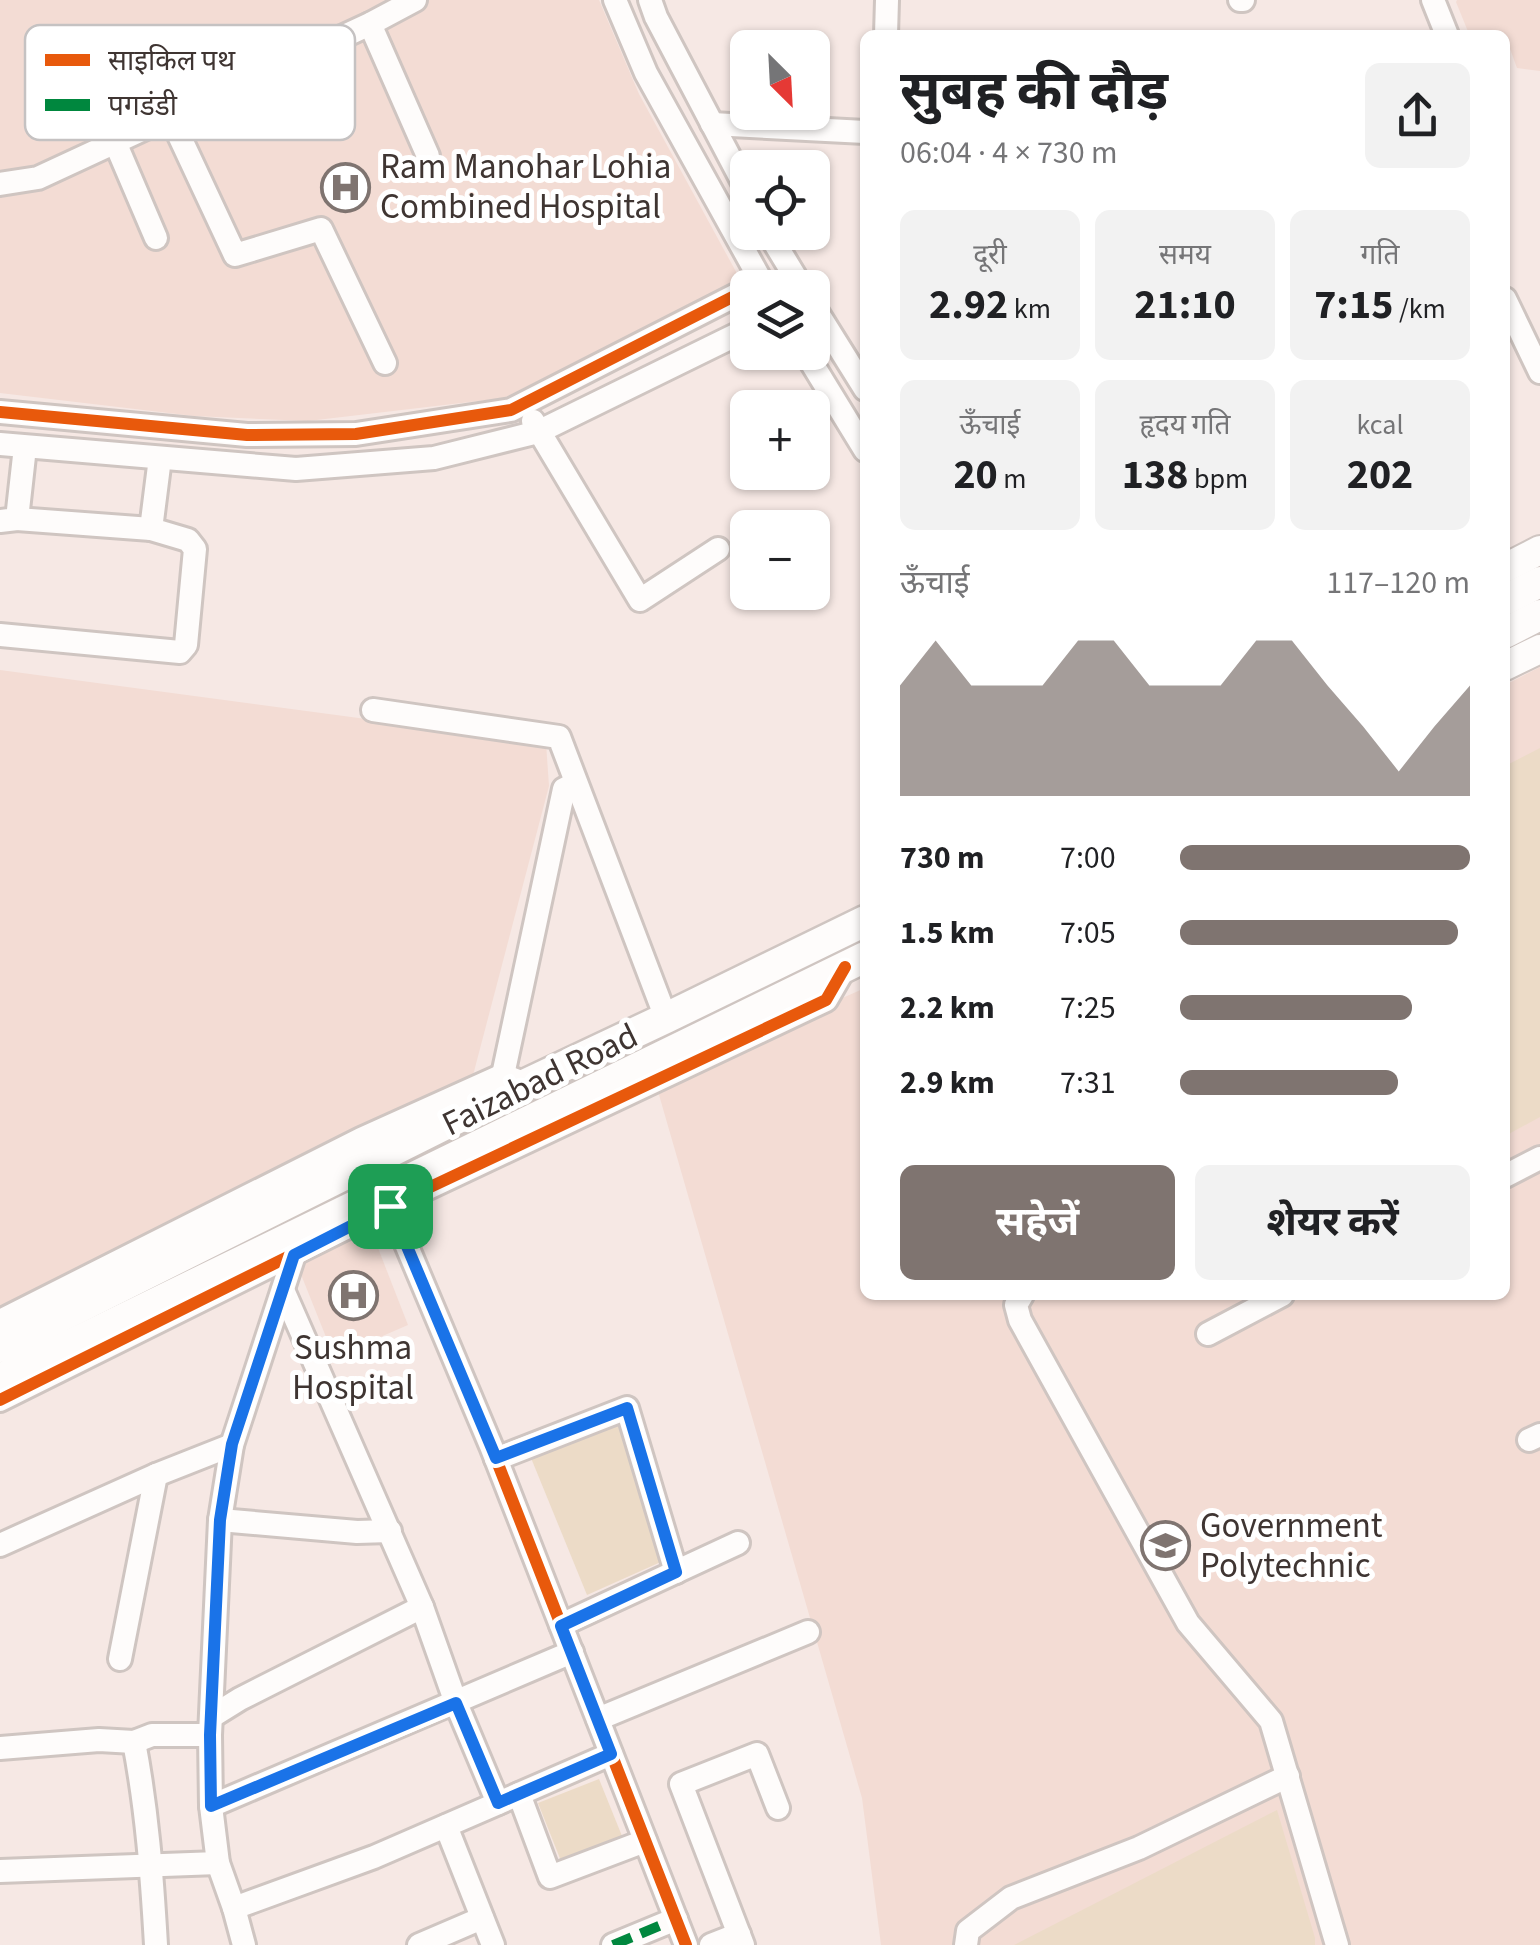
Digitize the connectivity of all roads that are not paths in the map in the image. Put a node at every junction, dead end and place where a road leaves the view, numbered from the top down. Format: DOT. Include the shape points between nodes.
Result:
graph roads {
  1 [pos="414,0"];
  2 [pos="616,0"];
  3 [pos="650,0"];
  4 [pos="887,0"];
  5 [pos="1433,0"];
  6 [pos="370,24"];
  7 [pos="886,30"];
  8 [pos="1444,30"];
  9 [pos="355,31"];
  10 [pos="712,124"];
  11 [pos="860,132"];
  12 [pos="119,140"];
  13 [pos="181,140"];
  14 [pos="115,142"];
  15 [pos="428,156"];
  16 [pos="730,158"];
  17 [pos="0,184"];
  18 [pos="156,238"];
  19 [pos="748,270"];
  20 [pos="730,299"];
  21 [pos="1510,309"];
  22 [pos="830,333"];
  23 [pos="730,339"];
  24 [pos="629,351"];
  25 [pos="385,363"];
  26 [pos="816,370"];
  27 [pos="1540,372"];
  28 [pos="643,381"];
  29 [pos="860,381"];
  30 [pos="525,403"];
  31 [pos="0,412"];
  32 [pos="538,432"];
  33 [pos="860,442"];
  34 [pos="0,444"];
  35 [pos="26,447"];
  36 [pos="160,458"];
  37 [pos="8,520"];
  38 [pos="151,530"];
  39 [pos="718,548"];
  40 [pos="1540,550"];
  41 [pos="1510,565"];
  42 [pos="1540,582"];
  43 [pos="1510,597"];
  44 [pos="1540,615"];
  45 [pos="1510,630"];
  46 [pos="0,635"];
  47 [pos="1540,649"];
  48 [pos="1510,664"];
  49 [pos="373,710"];
  50 [pos="576,783"];
  51 [pos="860,922"];
  52 [pos="855,962"];
  53 [pos="666,1018"];
  54 [pos="514,1080"];
  55 [pos="1540,1158"];
  56 [pos="1510,1173"];
  57 [pos="376,1175"];
  58 [pos="294,1255"];
  59 [pos="283,1290"];
  60 [pos="1019,1300"];
  61 [pos="1273,1300"];
  62 [pos="0,1322"];
  63 [pos="1208,1334"];
  64 [pos="0,1347"];
  65 [pos="0,1379"];
  66 [pos="0,1400"];
  67 [pos="232,1444"];
  68 [pos="496,1458"];
  69 [pos="156,1475"];
  70 [pos="220,1520"];
  71 [pos="390,1531"];
  72 [pos="738,1543"];
  73 [pos="0,1546"];
  74 [pos="676,1572"];
  75 [pos="422,1607"];
  76 [pos="561,1626"];
  77 [pos="808,1632"];
  78 [pos="572,1652"];
  79 [pos="120,1659"];
  80 [pos="456,1703"];
  81 [pos="598,1719"];
  82 [pos="211,1726"];
  83 [pos="134,1742"];
  84 [pos="0,1748"];
  85 [pos="611,1754"];
  86 [pos="1288,1776"];
  87 [pos="508,1798"];
  88 [pos="211,1806"];
  89 [pos="778,1808"];
  90 [pos="446,1826"];
  91 [pos="646,1841"];
  92 [pos="218,1863"];
  93 [pos="152,1865"];
  94 [pos="0,1871"];
  95 [pos="234,1908"];
  96 [pos="482,1918"];
  97 [pos="676,1919"];
  98 [pos="741,1940"];
  99 [pos="156,1945"];
  100 [pos="244,1945"];
  101 [pos="419,1945"];
  102 [pos="493,1945"];
  103 [pos="613,1945"];
  104 [pos="686,1945"];
  105 [pos="711,1945"];
  106 [pos="966,1945"];
  107 [pos="1337,1945"];
  1 -- 6 [label="street"];
  2 -- 19 [label="street" via="646,74"];
  3 -- 10 [label="street"];
  4 -- 7 [label="street"];
  5 -- 8 [label="street"];
  6 -- 9 [label="street"];
  6 -- 15 [label="street"];
  10 -- 11 [label="street"];
  10 -- 16 [label="street"];
  12 -- 14 [label="street"];
  13 -- 25 [label="street" via="235,255 321,229"];
  14 -- 17 [label="street" via="38,178"];
  14 -- 18 [label="street"];
  20 -- 24 [label="street"];
  21 -- 27 [label="street"];
  22 -- 29 [label="street"];
  23 -- 28 [label="street"];
  24 -- 28 [label="street"];
  24 -- 30 [label="street"];
  26 -- 33 [label="street"];
  28 -- 32 [label="street"];
  30 -- 31 [label="street" via="356,434 248,436"];
  30 -- 32 [label="street"];
  32 -- 36 [label="street" via="434,458 296,469"];
  32 -- 39 [label="street" via="640,600"];
  34 -- 35 [label="street"];
  35 -- 36 [label="street"];
  35 -- 37 [label="street"];
  36 -- 38 [label="street"];
  37 -- 38 [label="street"];
  38 -- 46 [label="street" via="188,540 195,549 180,652"];
  40 -- 41 [label="main road"];
  42 -- 43 [label="highway"];
  44 -- 45 [label="highway"];
  47 -- 48 [label="main road"];
  49 -- 50 [label="street" via="559,737"];
  50 -- 53 [label="street"];
  50 -- 54 [label="street" via="564,789"];
  51 -- 53 [label="highway, Faizabad Road"];
  52 -- 57 [label="highway"];
  53 -- 54 [label="highway, Faizabad Road"];
  54 -- 57 [label="highway, Faizabad Road"];
  55 -- 56 [label="street"];
  57 -- 58 [label="street"];
  57 -- 62 [label="street"];
  57 -- 64 [label="highway, Faizabad Road"];
  57 -- 65 [label="highway"];
  57 -- 68 [label="street"];
  58 -- 59 [label="street"];
  58 -- 66 [label="street"];
  59 -- 67 [label="street"];
  59 -- 71 [label="street"];
  60 -- 86 [label="street" via="1020,1320 1188,1623 1272,1721"];
  61 -- 63 [label="street"];
  67 -- 69 [label="street"];
  67 -- 70 [label="street"];
  68 -- 74 [label="street" via="627,1408"];
  68 -- 76 [label="street"];
  69 -- 73 [label="street"];
  69 -- 79 [label="street"];
  70 -- 71 [label="street"];
  70 -- 82 [label="street"];
  71 -- 75 [label="street"];
  72 -- 74 [label="street"];
  74 -- 76 [label="street"];
  75 -- 80 [label="street"];
  75 -- 82 [label="street" via="240,1700"];
  76 -- 78 [label="street"];
  77 -- 81 [label="street"];
  78 -- 80 [label="street"];
  78 -- 81 [label="street"];
  80 -- 87 [label="street"];
  80 -- 88 [label="street"];
  81 -- 85 [label="street"];
  82 -- 83 [label="street"];
  82 -- 88 [label="street"];
  83 -- 84 [label="street"];
  83 -- 93 [label="street"];
  85 -- 87 [label="street"];
  85 -- 91 [label="street"];
  86 -- 106 [label="street" via="1138,1848 1011,1898 968,1931"];
  86 -- 107 [label="street"];
  87 -- 90 [label="street"];
  87 -- 91 [label="street" via="550,1876"];
  88 -- 92 [label="street"];
  89 -- 98 [label="street" via="757,1754 681,1784"];
  90 -- 95 [label="street"];
  90 -- 96 [label="street"];
  91 -- 97 [label="street"];
  92 -- 93 [label="street"];
  92 -- 95 [label="street"];
  93 -- 94 [label="street"];
  93 -- 99 [label="street"];
  95 -- 100 [label="street"];
  96 -- 101 [label="street"];
  96 -- 102 [label="street"];
  97 -- 103 [label="street"];
  97 -- 104 [label="street"];
  98 -- 105 [label="street"];
}
